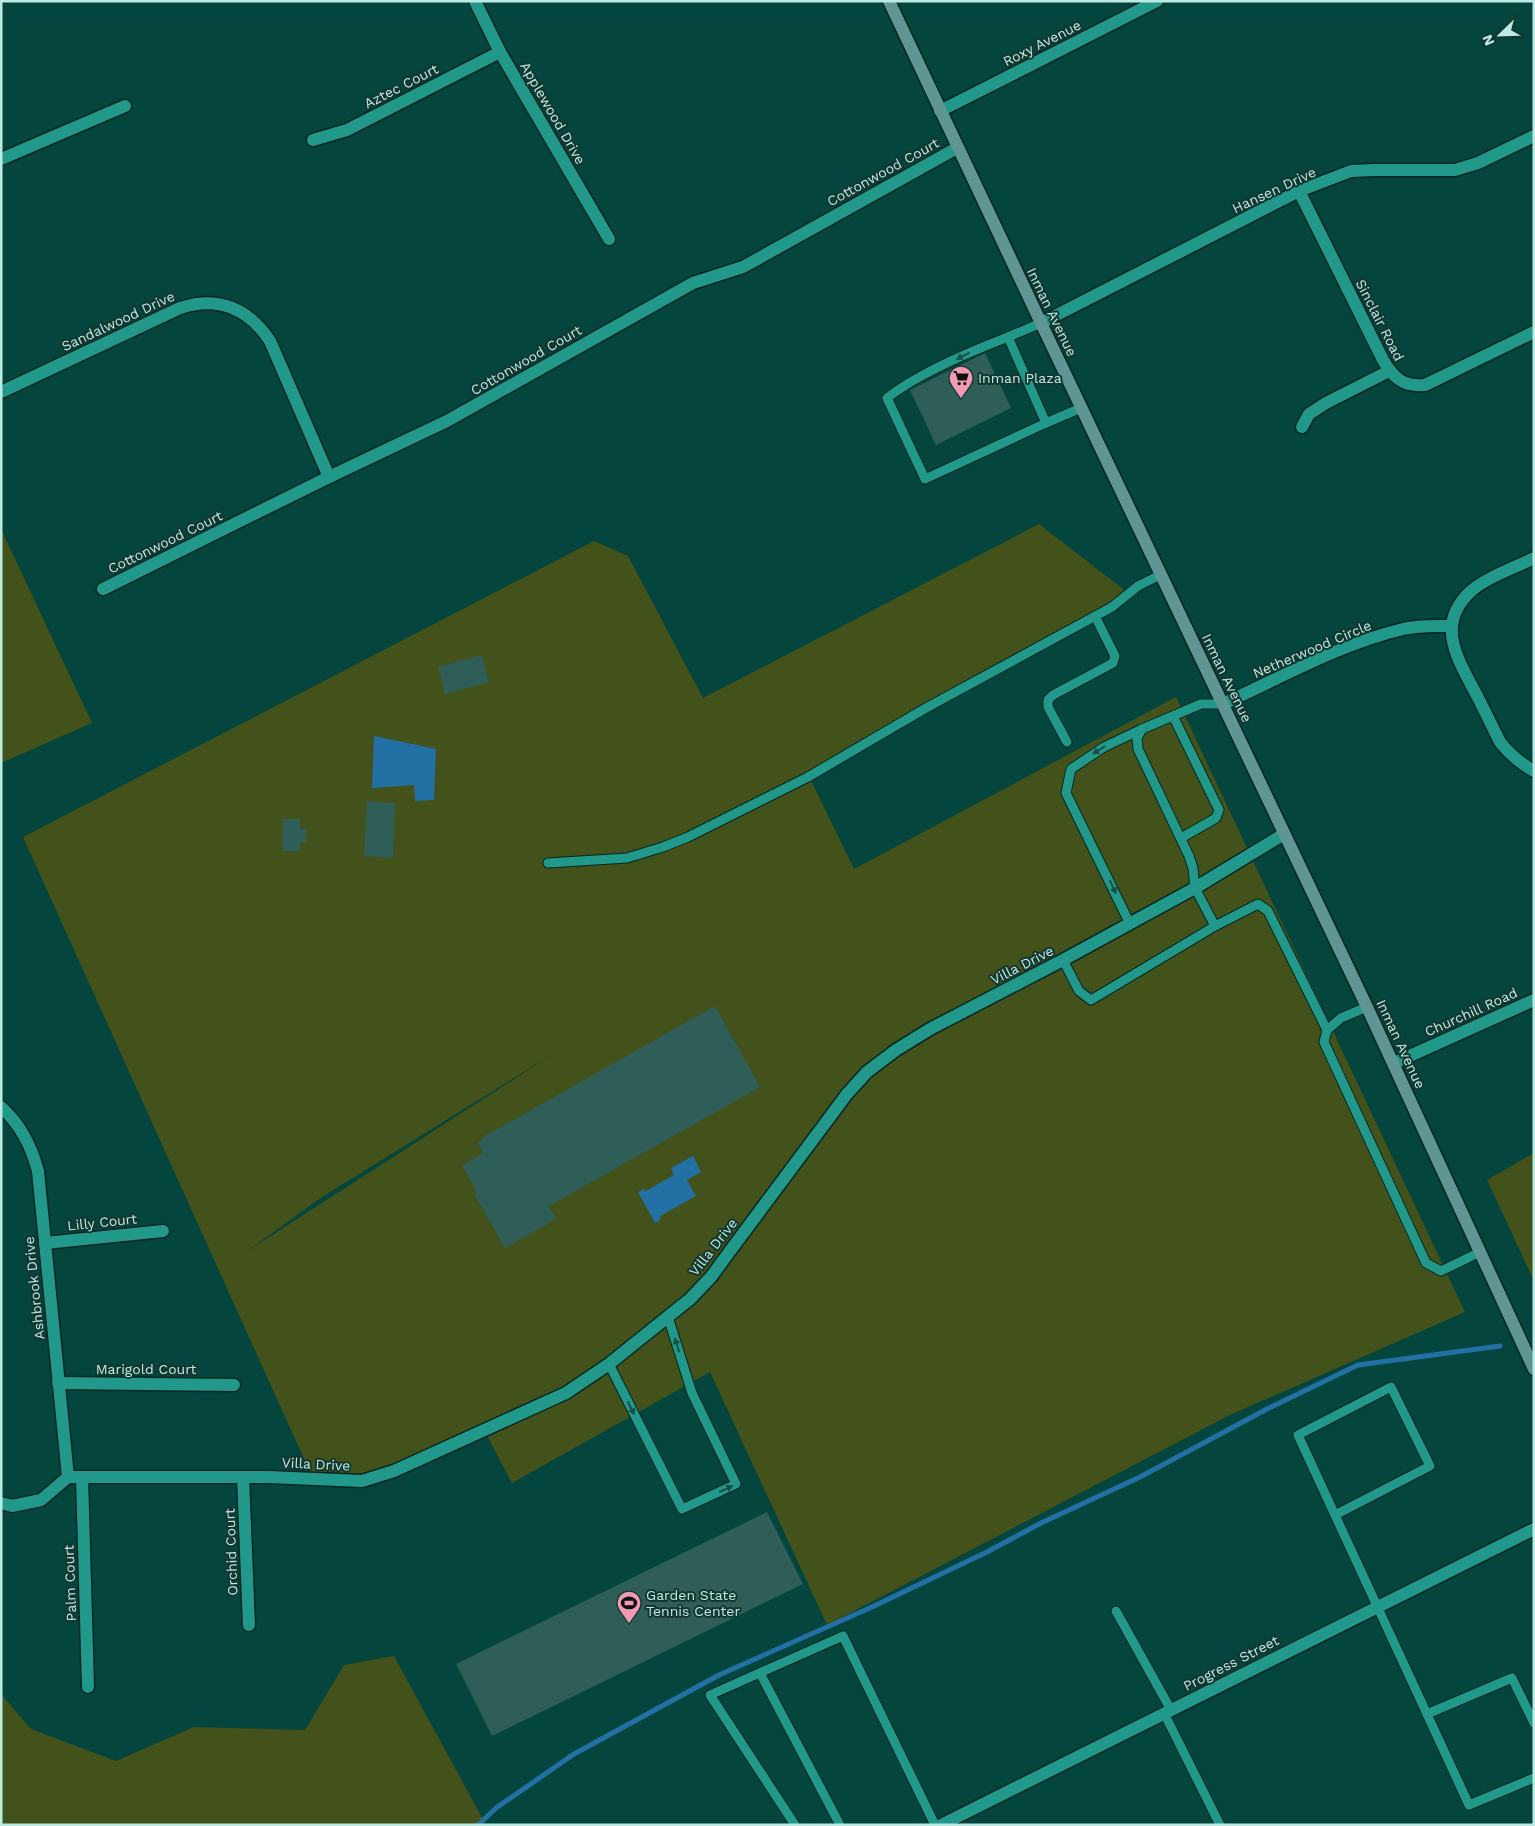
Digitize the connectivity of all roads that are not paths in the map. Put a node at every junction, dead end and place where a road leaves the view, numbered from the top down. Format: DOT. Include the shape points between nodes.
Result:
graph roads {
  1 [pos="475,1"];
  2 [pos="889,1"];
  3 [pos="1157,1"];
  4 [pos="500,52"];
  5 [pos="125,106"];
  6 [pos="940,111"];
  7 [pos="1534,136"];
  8 [pos="313,140"];
  9 [pos="957,148"];
  10 [pos="1,159"];
  11 [pos="1299,191"];
  12 [pos="608,239"];
  13 [pos="1040,323"];
  14 [pos="1534,332"];
  15 [pos="1008,337"];
  16 [pos="1389,371"];
  17 [pos="1,392"];
  18 [pos="1081,408"];
  19 [pos="1046,423"];
  20 [pos="1302,427"];
  21 [pos="329,477"];
  22 [pos="1534,558"];
  23 [pos="1160,575"];
  24 [pos="103,590"];
  25 [pos="1095,616"];
  26 [pos="1452,626"];
  27 [pos="1224,704"];
  28 [pos="1173,716"];
  29 [pos="1142,728"];
  30 [pos="1067,742"];
  31 [pos="1534,771"];
  32 [pos="1284,834"];
  33 [pos="1181,838"];
  34 [pos="548,863"];
  35 [pos="1195,888"];
  36 [pos="1130,924"];
  37 [pos="1215,926"];
  38 [pos="1063,960"];
  39 [pos="1534,1000"];
  40 [pos="1367,1007"];
  41 [pos="1327,1030"];
  42 [pos="1394,1064"];
  43 [pos="1,1107"];
  44 [pos="163,1231"];
  45 [pos="45,1242"];
  46 [pos="1480,1252"];
  47 [pos="668,1317"];
  48 [pos="609,1364"];
  49 [pos="1534,1369"];
  50 [pos="58,1383"];
  51 [pos="234,1385"];
  52 [pos="68,1477"];
  53 [pos="82,1477"];
  54 [pos="243,1477"];
  55 [pos="1,1503"];
  56 [pos="1335,1515"];
  57 [pos="1534,1529"];
  58 [pos="1378,1606"];
  59 [pos="1116,1611"];
  60 [pos="249,1625"];
  61 [pos="760,1673"];
  62 [pos="88,1687"];
  63 [pos="1167,1711"];
  64 [pos="1427,1714"];
  65 [pos="1534,1722"];
  66 [pos="1534,1778"];
  67 [pos="795,1825"];
  68 [pos="840,1825"];
  69 [pos="935,1825"];
  70 [pos="941,1825"];
  71 [pos="1220,1825"];
  1 -- 4 [label="street, Applewood Drive"];
  2 -- 6 [label="main road, Inman Avenue"];
  3 -- 6 [label="street, Roxy Avenue"];
  4 -- 8 [label="street, Aztec Court" via="347,130"];
  4 -- 12 [label="street, Applewood Drive"];
  5 -- 10 [label="street"];
  6 -- 9 [label="main road, Inman Avenue"];
  7 -- 11 [label="street, Hansen Drive" via="1478,163 1455,170 1351,171"];
  9 -- 13 [label="main road, Inman Avenue"];
  9 -- 21 [label="street, Cottonwood Court" via="743,267 693,283 447,421"];
  11 -- 13 [label="street, Hansen Drive"];
  11 -- 16 [label="street, Sinclair Road"];
  13 -- 15 [label="lane"];
  13 -- 18 [label="main road, Inman Avenue"];
  14 -- 16 [label="street, Sinclair Road" via="1425,385 1405,384"];
  15 -- 19 [label="lane"];
  15 -- 19 [label="lane, one-way" via="921,377 887,398 925,479"];
  16 -- 20 [label="street" via="1326,403 1309,414"];
  17 -- 21 [label="street, Sandalwood Drive" via="180,308 203,303 232,307 262,329 270,342"];
  18 -- 19 [label="lane"];
  18 -- 23 [label="main road, Inman Avenue"];
  21 -- 24 [label="street, Cottonwood Court"];
  22 -- 26 [label="street" via="1469,593 1458,607"];
  23 -- 25 [label="lane"];
  23 -- 27 [label="main road, Inman Avenue"];
  25 -- 30 [label="lane" via="1115,656 1113,663 1048,700 1048,707"];
  25 -- 34 [label="lane" via="793,785 688,837 627,858"];
  26 -- 27 [label="street, Netherwood Circle" via="1404,628 1372,638"];
  26 -- 31 [label="street" via="1457,659 1500,742 1509,754"];
  27 -- 28 [label="lane" via="1201,704"];
  27 -- 32 [label="main road, Inman Avenue"];
  28 -- 29 [label="lane"];
  28 -- 33 [label="lane" via="1219,810 1216,818"];
  29 -- 33 [label="lane" via="1137,738 1138,749"];
  29 -- 36 [label="lane, one-way" via="1104,747 1071,769 1066,793"];
  32 -- 35 [label="street, Villa Drive"];
  32 -- 40 [label="main road, Inman Avenue"];
  33 -- 35 [label="lane" via="1193,868"];
  35 -- 36 [label="street, Villa Drive"];
  35 -- 37 [label="lane"];
  36 -- 38 [label="street, Villa Drive"];
  37 -- 38 [label="lane" via="1092,1000 1079,991"];
  37 -- 41 [label="lane" via="1258,904 1268,911"];
  38 -- 47 [label="street, Villa Drive" via="930,1028 867,1072 847,1094 711,1277"];
  39 -- 42 [label="street, Churchill Road"];
  40 -- 41 [label="lane" via="1341,1018"];
  40 -- 42 [label="main road, Inman Avenue"];
  41 -- 46 [label="lane" via="1324,1042 1426,1263 1441,1271"];
  42 -- 46 [label="main road, Inman Avenue"];
  43 -- 45 [label="street, Ashbrook Drive" via="21,1130 32,1150 38,1171"];
  44 -- 45 [label="street, Lilly Court"];
  45 -- 50 [label="street, Ashbrook Drive"];
  46 -- 49 [label="main road, Inman Avenue"];
  47 -- 48 [label="street, Villa Drive"];
  48 -- 47 [label="lane, one-way" via="682,1510 736,1484 692,1393"];
  48 -- 54 [label="street, Villa Drive" via="566,1392 394,1471 362,1482"];
  50 -- 51 [label="street, Marigold Court"];
  50 -- 52 [label="street, Ashbrook Drive"];
  52 -- 53 [label="street, Villa Drive"];
  52 -- 55 [label="street" via="41,1500 12,1506"];
  53 -- 54 [label="street, Villa Drive"];
  53 -- 62 [label="street, Palm Court"];
  54 -- 60 [label="street, Orchid Court"];
  56 -- 56 [label="lane" via="1298,1435 1391,1386 1430,1466"];
  56 -- 58 [label="lane"];
  57 -- 58 [label="street, Progress Street"];
  58 -- 63 [label="street, Progress Street"];
  58 -- 64 [label="lane"];
  59 -- 63 [label="lane"];
  61 -- 67 [label="lane" via="710,1695"];
  61 -- 68 [label="lane"];
  61 -- 69 [label="lane" via="843,1636"];
  63 -- 70 [label="street, Progress Street"];
  63 -- 71 [label="lane"];
  64 -- 65 [label="lane" via="1512,1678"];
  64 -- 66 [label="lane" via="1469,1805"];
}
